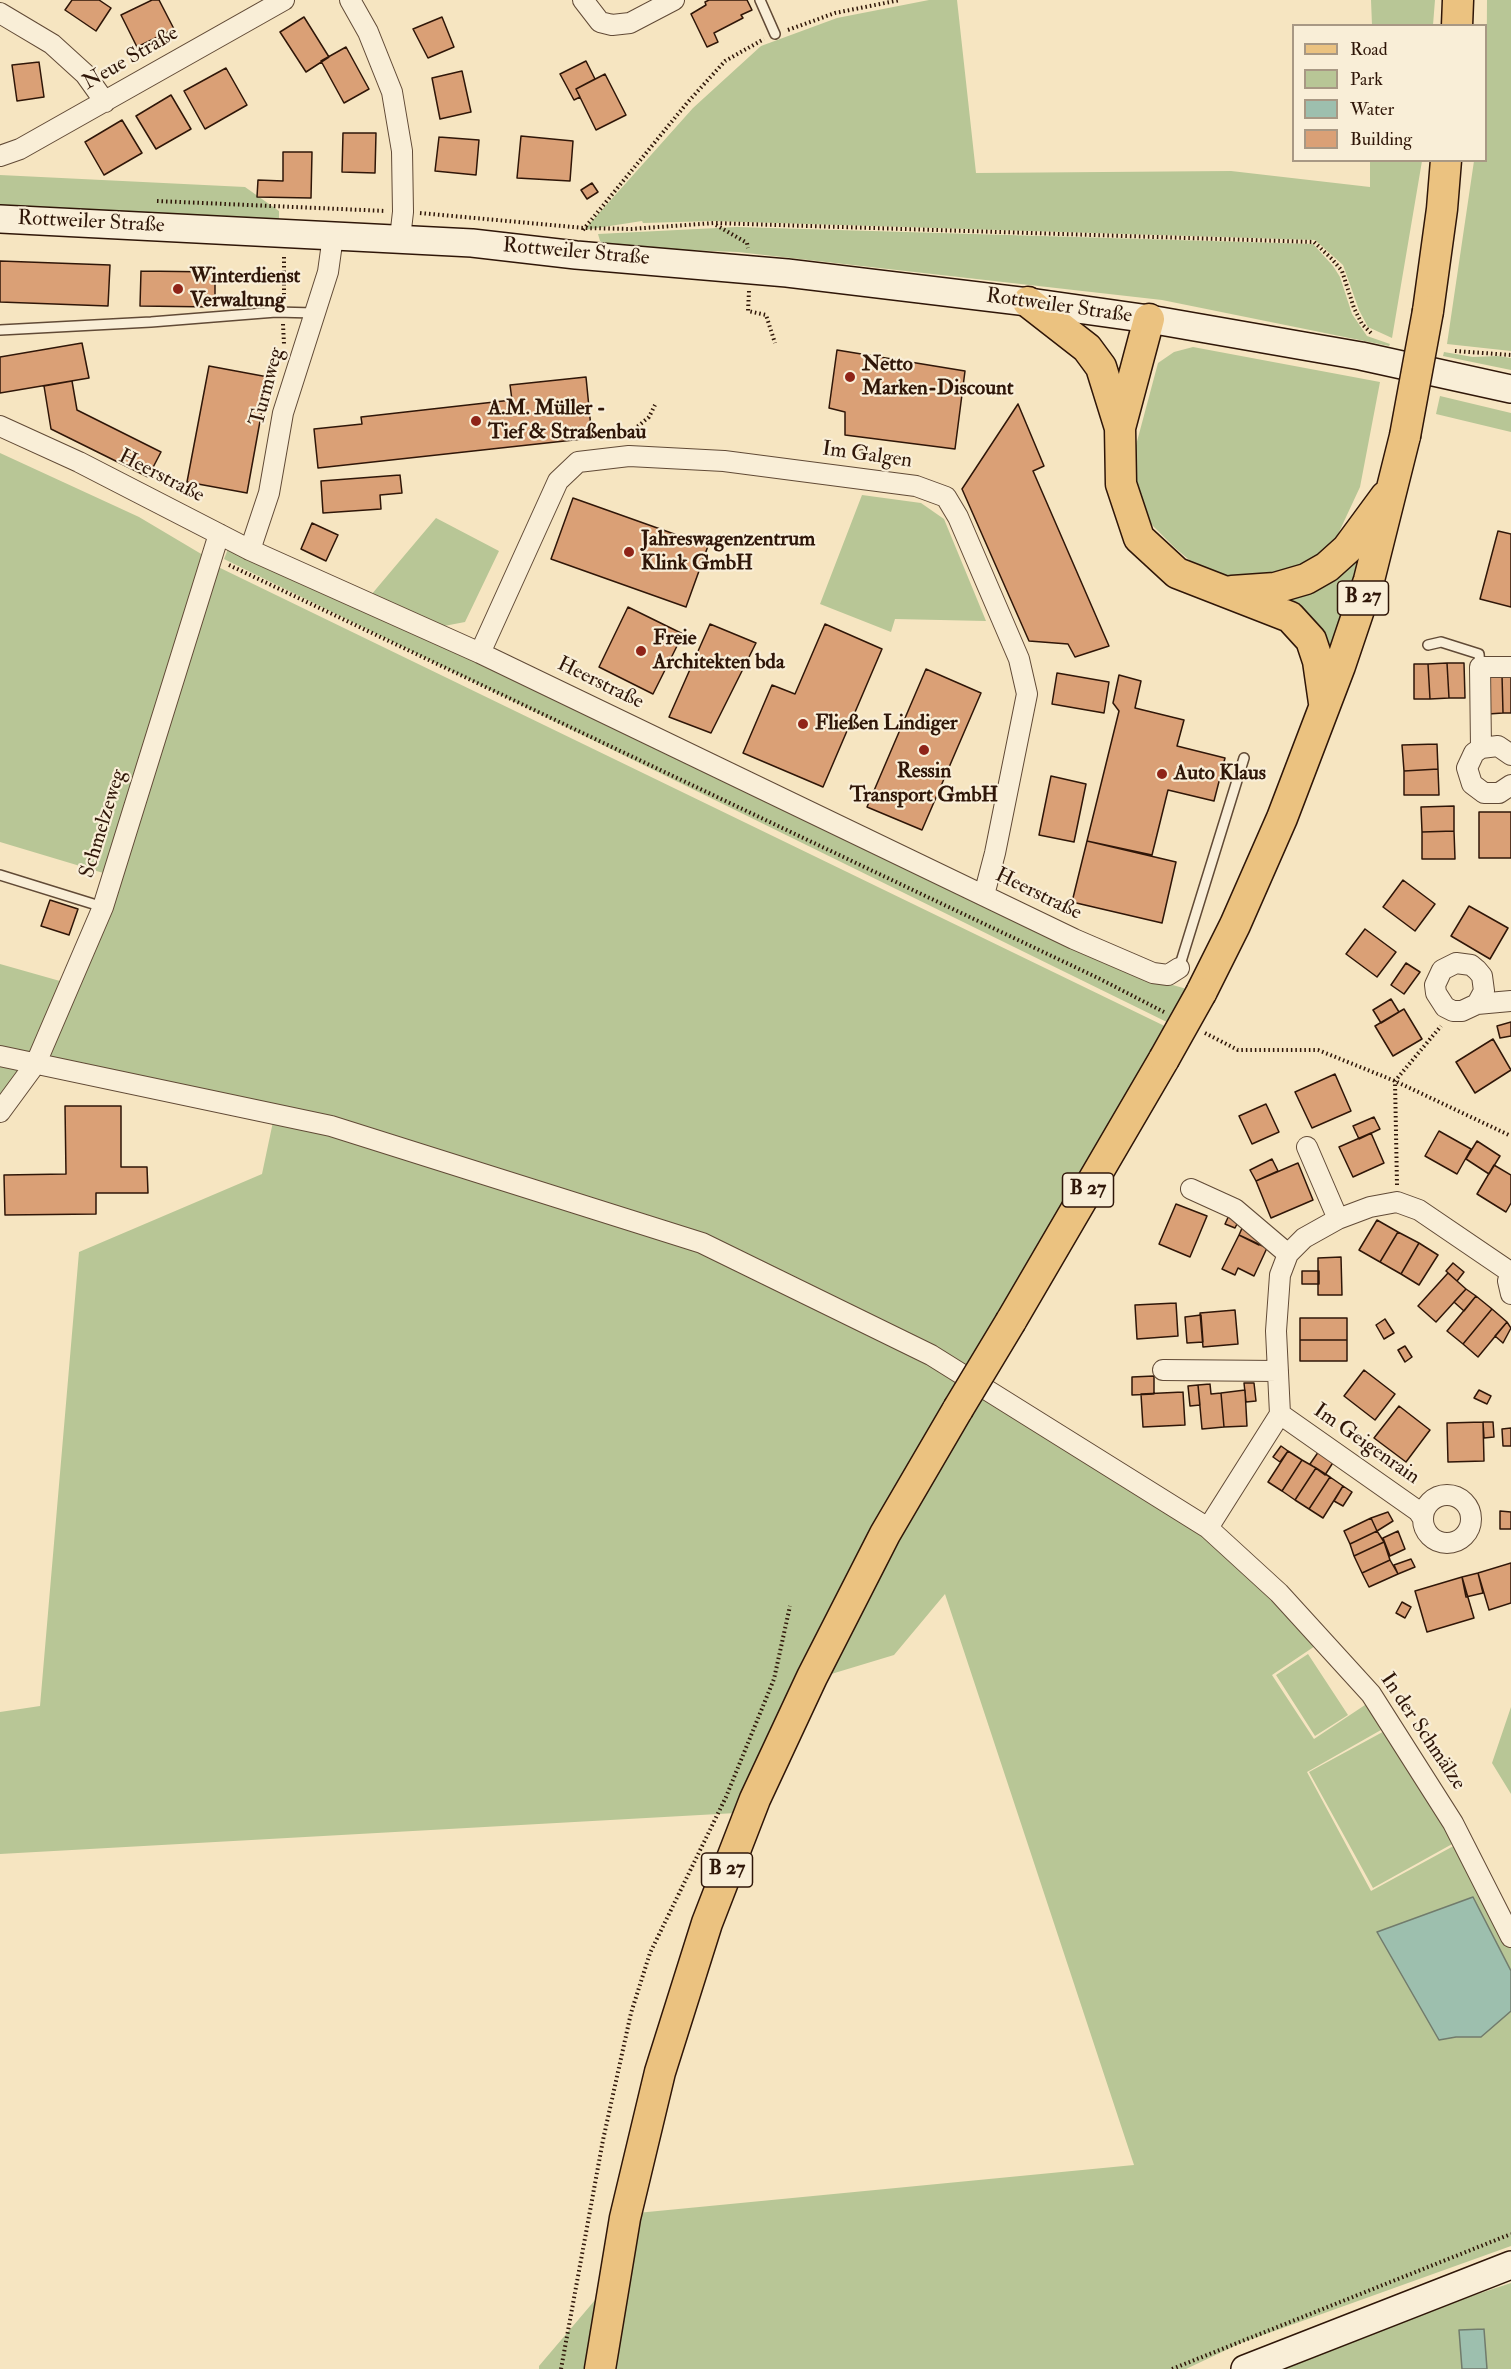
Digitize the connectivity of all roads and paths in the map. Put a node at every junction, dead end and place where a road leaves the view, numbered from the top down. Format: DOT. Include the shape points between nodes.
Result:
graph roads {
  1 [pos="284,0"];
  2 [pos="350,0"];
  3 [pos="583,0"];
  4 [pos="674,0"];
  5 [pos="760,0"];
  6 [pos="900,0"];
  7 [pos="1458,0"];
  8 [pos="0,13"];
  9 [pos="1457,24"];
  10 [pos="775,34"];
  11 [pos="105,102"];
  12 [pos="0,156"];
  13 [pos="1446,162"];
  14 [pos="286,207"];
  15 [pos="403,212"];
  16 [pos="0,219"];
  17 [pos="714,223"];
  18 [pos="584,228"];
  19 [pos="333,236"];
  20 [pos="400,238"];
  21 [pos="751,269"];
  22 [pos="1028,302"];
  23 [pos="314,313"];
  24 [pos="1149,319"];
  25 [pos="0,330"];
  26 [pos="1379,337"];
  27 [pos="776,343"];
  28 [pos="1447,350"];
  29 [pos="1511,356"];
  30 [pos="1511,389"];
  31 [pos="655,405"];
  32 [pos="0,426"];
  33 [pos="1120,428"];
  34 [pos="861,445"];
  35 [pos="629,456"];
  36 [pos="862,458"];
  37 [pos="1394,487"];
  38 [pos="219,534"];
  39 [pos="250,550"];
  40 [pos="212,557"];
  41 [pos="1225,592"];
  42 [pos="1428,645"];
  43 [pos="480,652"];
  44 [pos="1480,667"];
  45 [pos="1511,667"];
  46 [pos="1325,706"];
  47 [pos="1481,748"];
  48 [pos="1511,755"];
  49 [pos="1244,758"];
  50 [pos="1511,785"];
  51 [pos="0,875"];
  52 [pos="984,896"];
  53 [pos="103,907"];
  54 [pos="1179,968"];
  55 [pos="1511,1001"];
  56 [pos="1477,1004"];
  57 [pos="1168,1014"];
  58 [pos="1444,1022"];
  59 [pos="1198,1029"];
  60 [pos="0,1056"];
  61 [pos="36,1063"];
  62 [pos="1395,1081"];
  63 [pos="0,1112"];
  64 [pos="1511,1136"];
  65 [pos="1307,1147"];
  66 [pos="1191,1189"];
  67 [pos="1397,1202"];
  68 [pos="1338,1219"];
  69 [pos="1288,1254"];
  70 [pos="1510,1271"];
  71 [pos="1511,1294"];
  72 [pos="1163,1370"];
  73 [pos="1278,1371"];
  74 [pos="1280,1414"];
  75 [pos="1422,1517"];
  76 [pos="1208,1528"];
  77 [pos="1511,1937"];
  78 [pos="1511,2234"];
  79 [pos="1511,2265"];
  80 [pos="600,2369"];
  81 [pos="1172,2369"];
  82 [pos="1245,2369"];
  1 -- 11 [label="street, Neue Straße"];
  2 -- 15 [label="street" via="368,32 392,92 402,151"];
  3 -- 4 [label="street" via="600,22 612,25 630,23"];
  5 -- 10 [label="lane"];
  6 -- 10 [label="path" via="835,13"];
  7 -- 9 [label="main road"];
  8 -- 11 [label="street" via="52,44 85,74"];
  10 -- 18 [label="path" via="725,61"];
  11 -- 12 [label="street, Neue Straße"];
  13 -- 37 [label="main road, B 27, bridge" via="1428,310"];
  14 -- 15 [label="path"];
  15 -- 18 [label="path"];
  15 -- 20 [label="street"];
  16 -- 19 [label="street, Rottweiler Straße"];
  17 -- 18 [label="path"];
  17 -- 21 [label="path" via="747,243"];
  17 -- 26 [label="path" via="1314,242 1342,271 1362,324"];
  19 -- 20 [label="street, Rottweiler Straße"];
  19 -- 23 [label="street, Turmweg" via="328,272"];
  20 -- 21 [label="street, Rottweiler Straße"];
  21 -- 22 [label="street, Rottweiler Straße"];
  21 -- 27 [label="path" via="748,311 766,315"];
  22 -- 24 [label="street, Rottweiler Straße"];
  22 -- 33 [label="main road" via="1087,348 1101,367"];
  23 -- 25 [label="lane" via="276,312"];
  23 -- 39 [label="street, Turmweg" via="283,413 269,493"];
  24 -- 30 [label="street, Rottweiler Straße" via="1361,356"];
  24 -- 33 [label="main road"];
  28 -- 29 [label="path"];
  31 -- 35 [label="path" via="650,417 631,432"];
  32 -- 38 [label="street, Heerstraße" via="80,462"];
  33 -- 41 [label="main road" via="1121,483 1139,538 1177,573"];
  34 -- 36 [label="path"];
  35 -- 43 [label="street, Im Galgen" via="578,462 558,481"];
  35 -- 52 [label="street, Im Galgen" via="724,461 916,486 946,497 1019,659 1027,694"];
  37 -- 41 [label="main road" via="1347,549 1327,567 1306,579 1275,588"];
  37 -- 46 [label="main road, B 27" via="1369,580"];
  38 -- 39 [label="street, Heerstraße"];
  38 -- 40 [label="street, Schmelzeweg"];
  39 -- 43 [label="street, Heerstraße"];
  40 -- 53 [label="street, Schmelzeweg"];
  40 -- 57 [label="path"];
  41 -- 46 [label="main road" via="1290,617 1311,640"];
  42 -- 44 [label="lane" via="1442,642 1479,654"];
  43 -- 52 [label="street, Heerstraße"];
  44 -- 45 [label="street"];
  44 -- 47 [label="street"];
  46 -- 80 [label="main road, B 27, bridge" via="1282,818 1201,993 885,1534 755,1799 707,1923 657,2083 625,2218"];
  47 -- 48 [label="street" via="1498,746"];
  47 -- 50 [label="street" via="1467,768 1472,784 1491,794"];
  49 -- 54 [label="lane"];
  51 -- 53 [label="lane"];
  52 -- 54 [label="street, Heerstraße" via="1154,973 1168,975"];
  53 -- 61 [label="street, Schmelzeweg"];
  55 -- 56 [label="street"];
  58 -- 62 [label="path"];
  59 -- 62 [label="path" via="1238,1050 1317,1050"];
  60 -- 61 [label="street, In der Schmälze"];
  61 -- 63 [label="street, Schmelzeweg"];
  61 -- 76 [label="street, In der Schmälze" via="331,1126 702,1244 931,1355"];
  62 -- 64 [label="path"];
  62 -- 67 [label="path"];
  65 -- 68 [label="street"];
  66 -- 69 [label="street" via="1235,1209"];
  67 -- 68 [label="street"];
  67 -- 70 [label="street" via="1419,1210"];
  68 -- 69 [label="street" via="1304,1238"];
  69 -- 73 [label="street, Im Geigenrain" via="1280,1275"];
  70 -- 71 [label="street"];
  72 -- 73 [label="street"];
  73 -- 74 [label="street, Im Geigenrain"];
  74 -- 75 [label="street, Im Geigenrain"];
  74 -- 76 [label="street, Im Geigenrain"];
  76 -- 77 [label="street, In der Schmälze" via="1278,1593 1371,1694 1453,1823"];
  78 -- 81 [label="path"];
  79 -- 82 [label="street"];
}
